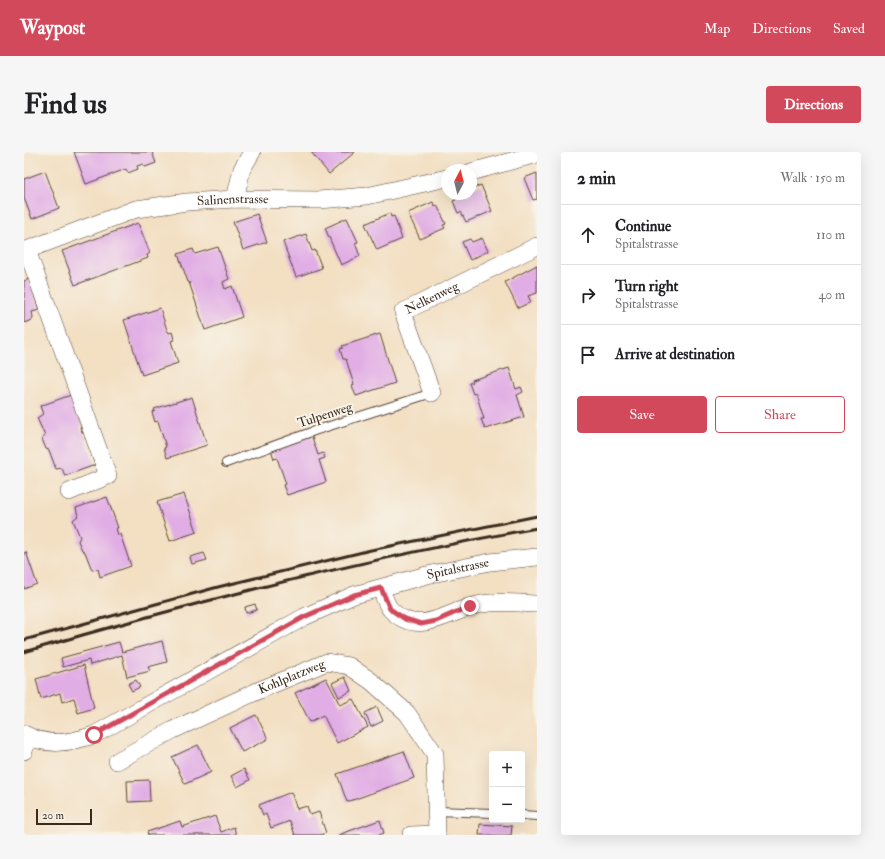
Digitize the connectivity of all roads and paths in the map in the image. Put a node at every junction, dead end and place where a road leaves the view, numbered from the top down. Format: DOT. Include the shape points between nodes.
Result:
graph roads {
  1 [pos="252,152"];
  2 [pos="537,154"];
  3 [pos="477,170"];
  4 [pos="441,179"];
  5 [pos="236,199"];
  6 [pos="537,246"];
  7 [pos="25,250"];
  8 [pos="432,393"];
  9 [pos="226,463"];
  10 [pos="69,492"];
  11 [pos="537,557"];
  12 [pos="381,588"];
  13 [pos="537,604"];
  14 [pos="25,740"];
  15 [pos="116,761"];
  16 [pos="437,811"];
  17 [pos="489,814"];
  18 [pos="525,815"];
  19 [pos="537,816"];
  20 [pos="411,835"];
  21 [pos="437,835"];
  1 -- 5 [label="street" via="242,169"];
  2 -- 3 [label="street"];
  4 -- 5 [label="street, Salinenstrasse" via="367,196 319,200"];
  5 -- 7 [label="street, Salinenstrasse" via="187,202 131,210"];
  6 -- 8 [label="street, Nelkenweg" via="403,312"];
  7 -- 10 [label="street" via="108,476"];
  8 -- 9 [label="lane, Tulpenweg"];
  11 -- 12 [label="street, Spitalstrasse" via="490,562"];
  12 -- 13 [label="street" via="390,609 405,619 421,624 436,621 470,606 489,603"];
  12 -- 14 [label="street, Spitalstrasse" via="354,595 304,617 94,735 60,744"];
  15 -- 16 [label="street, Kohlplatzweg" via="173,730 327,662 349,666 371,681 407,713 435,754"];
  16 -- 17 [label="lane"];
  16 -- 21 [label="street, Kohlplatzweg"];
  18 -- 19 [label="lane"];
  20 -- 21 [label="street, Kohlplatzweg"];
}
